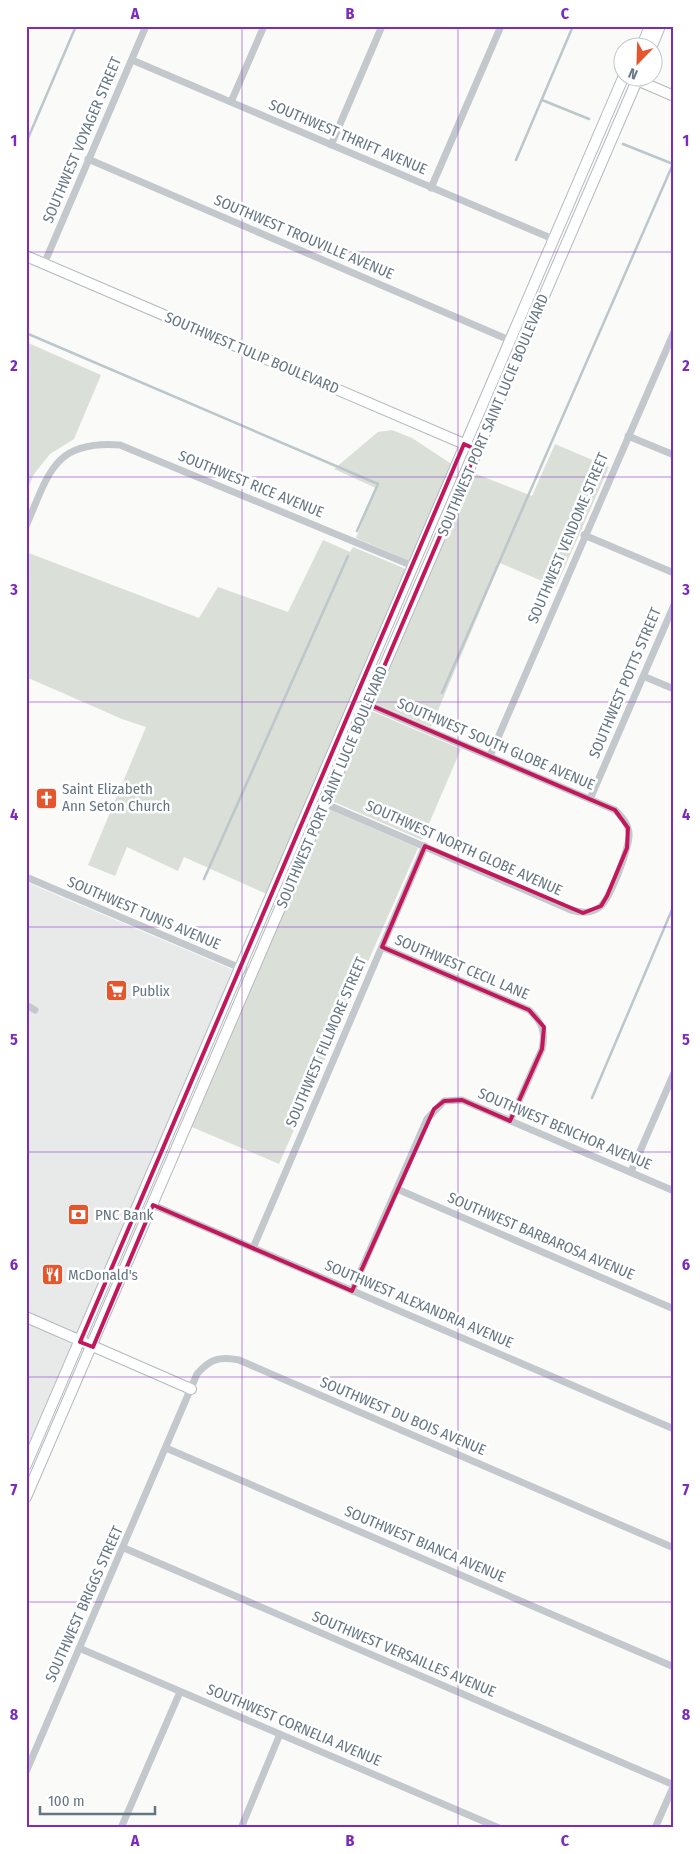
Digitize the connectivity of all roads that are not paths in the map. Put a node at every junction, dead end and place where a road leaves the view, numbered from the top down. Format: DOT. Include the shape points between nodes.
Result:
graph roads {
  1 [pos="146,26"];
  2 [pos="264,26"];
  3 [pos="382,26"];
  4 [pos="501,26"];
  5 [pos="650,26"];
  6 [pos="660,26"];
  7 [pos="645,38"];
  8 [pos="655,38"];
  9 [pos="132,60"];
  10 [pos="619,88"];
  11 [pos="632,88"];
  12 [pos="657,88"];
  13 [pos="674,96"];
  14 [pos="231,102"];
  15 [pos="331,145"];
  16 [pos="88,159"];
  17 [pos="430,188"];
  18 [pos="554,239"];
  19 [pos="26,256"];
  20 [pos="44,264"];
  21 [pos="673,335"];
  22 [pos="509,340"];
  23 [pos="628,436"];
  24 [pos="464,444"];
  25 [pos="477,450"];
  26 [pos="674,455"];
  27 [pos="26,526"];
  28 [pos="584,535"];
  29 [pos="413,566"];
  30 [pos="674,573"];
  31 [pos="674,605"];
  32 [pos="643,676"];
  33 [pos="674,689"];
  34 [pos="356,699"];
  35 [pos="368,704"];
  36 [pos="490,756"];
  37 [pos="590,799"];
  38 [pos="326,804"];
  39 [pos="425,846"];
  40 [pos="26,877"];
  41 [pos="592,911"];
  42 [pos="382,947"];
  43 [pos="239,968"];
  44 [pos="252,973"];
  45 [pos="26,1005"];
  46 [pos="35,1010"];
  47 [pos="674,1073"];
  48 [pos="510,1121"];
  49 [pos="631,1172"];
  50 [pos="150,1174"];
  51 [pos="397,1189"];
  52 [pos="674,1191"];
  53 [pos="153,1205"];
  54 [pos="253,1248"];
  55 [pos="352,1290"];
  56 [pos="674,1309"];
  57 [pos="26,1317"];
  58 [pos="80,1342"];
  59 [pos="93,1347"];
  60 [pos="191,1388"];
  61 [pos="674,1429"];
  62 [pos="166,1448"];
  63 [pos="26,1465"];
  64 [pos="26,1497"];
  65 [pos="124,1548"];
  66 [pos="674,1548"];
  67 [pos="79,1648"];
  68 [pos="674,1667"];
  69 [pos="180,1692"];
  70 [pos="280,1734"];
  71 [pos="26,1772"];
  72 [pos="674,1785"];
  73 [pos="121,1828"];
  74 [pos="241,1828"];
  75 [pos="499,1828"];
  76 [pos="655,1828"];
  1 -- 9 [label="street, SOUTHWEST VOYAGER STREET"];
  2 -- 14 [label="street"];
  3 -- 15 [label="street"];
  4 -- 17 [label="street"];
  5 -- 7 [label="main road"];
  6 -- 8 [label="main road"];
  9 -- 14 [label="street, SOUTHWEST THRIFT AVENUE"];
  9 -- 16 [label="street, SOUTHWEST VOYAGER STREET"];
  10 -- 18 [label="main road, SOUTHWEST PORT SAINT LUCIE BOULEVARD"];
  11 -- 25 [label="main road, SOUTHWEST PORT SAINT LUCIE BOULEVARD"];
  12 -- 13 [label="main road"];
  14 -- 15 [label="street, SOUTHWEST THRIFT AVENUE"];
  15 -- 17 [label="street, SOUTHWEST THRIFT AVENUE"];
  16 -- 20 [label="street, SOUTHWEST VOYAGER STREET"];
  16 -- 22 [label="street, SOUTHWEST TROUVILLE AVENUE"];
  17 -- 18 [label="street, SOUTHWEST THRIFT AVENUE"];
  18 -- 22 [label="main road, SOUTHWEST PORT SAINT LUCIE BOULEVARD"];
  19 -- 20 [label="main road, SOUTHWEST TULIP BOULEVARD"];
  20 -- 24 [label="main road, SOUTHWEST TULIP BOULEVARD"];
  21 -- 23 [label="street, SOUTHWEST VENDOME STREET"];
  22 -- 24 [label="main road, SOUTHWEST PORT SAINT LUCIE BOULEVARD"];
  23 -- 26 [label="street"];
  23 -- 28 [label="street, SOUTHWEST VENDOME STREET"];
  24 -- 25 [label="main road, SOUTHWEST TULIP BOULEVARD"];
  24 -- 29 [label="main road, SOUTHWEST PORT SAINT LUCIE BOULEVARD"];
  25 -- 35 [label="main road, SOUTHWEST PORT SAINT LUCIE BOULEVARD"];
  27 -- 29 [label="street, SOUTHWEST RICE AVENUE" via="50,471 60,459 95,443 120,445"];
  28 -- 30 [label="street"];
  28 -- 36 [label="street, SOUTHWEST VENDOME STREET"];
  29 -- 34 [label="main road, SOUTHWEST PORT SAINT LUCIE BOULEVARD"];
  31 -- 32 [label="street, SOUTHWEST POTTS STREET"];
  32 -- 33 [label="street"];
  32 -- 37 [label="street, SOUTHWEST POTTS STREET"];
  34 -- 35 [label="street, SOUTHWEST SOUTH GLOBE AVENUE"];
  34 -- 43 [label="main road, SOUTHWEST PORT SAINT LUCIE BOULEVARD"];
  35 -- 36 [label="street, SOUTHWEST SOUTH GLOBE AVENUE"];
  35 -- 38 [label="main road, SOUTHWEST PORT SAINT LUCIE BOULEVARD"];
  36 -- 37 [label="street, SOUTHWEST SOUTH GLOBE AVENUE"];
  37 -- 41 [label="street, SOUTHWEST SOUTH GLOBE AVENUE" via="615,810 623,818 629,835 608,896 601,906"];
  38 -- 39 [label="street, SOUTHWEST NORTH GLOBE AVENUE"];
  38 -- 44 [label="main road, SOUTHWEST PORT SAINT LUCIE BOULEVARD"];
  39 -- 41 [label="street, SOUTHWEST NORTH GLOBE AVENUE" via="571,910"];
  39 -- 42 [label="street, SOUTHWEST FILLMORE STREET"];
  40 -- 43 [label="street, SOUTHWEST TUNIS AVENUE"];
  42 -- 48 [label="street, SOUTHWEST CECIL LANE" via="529,1010 538,1018 544,1027 545,1038"];
  42 -- 54 [label="street, SOUTHWEST FILLMORE STREET"];
  43 -- 44 [label="street, SOUTHWEST TUNIS AVENUE"];
  43 -- 50 [label="main road, SOUTHWEST PORT SAINT LUCIE BOULEVARD"];
  44 -- 53 [label="main road, SOUTHWEST PORT SAINT LUCIE BOULEVARD"];
  45 -- 46 [label="street"];
  47 -- 49 [label="street"];
  48 -- 49 [label="street, SOUTHWEST BENCHOR AVENUE"];
  48 -- 51 [label="street, SOUTHWEST BENCHOR AVENUE" via="462,1100 444,1101 427,1119"];
  49 -- 52 [label="street, SOUTHWEST BENCHOR AVENUE"];
  50 -- 53 [label="main road"];
  50 -- 58 [label="main road, SOUTHWEST PORT SAINT LUCIE BOULEVARD"];
  51 -- 55 [label="street"];
  51 -- 56 [label="street, SOUTHWEST BARBAROSA AVENUE"];
  53 -- 54 [label="street, SOUTHWEST ALEXANDRIA AVENUE"];
  53 -- 59 [label="main road, SOUTHWEST PORT SAINT LUCIE BOULEVARD"];
  54 -- 55 [label="street, SOUTHWEST ALEXANDRIA AVENUE"];
  55 -- 61 [label="street, SOUTHWEST ALEXANDRIA AVENUE"];
  57 -- 58 [label="main road"];
  58 -- 59 [label="main road"];
  58 -- 63 [label="main road, SOUTHWEST PORT SAINT LUCIE BOULEVARD"];
  59 -- 60 [label="main road"];
  59 -- 64 [label="main road, SOUTHWEST PORT SAINT LUCIE BOULEVARD"];
  60 -- 62 [label="street, SOUTHWEST DU BOIS AVENUE"];
  60 -- 66 [label="street, SOUTHWEST DU BOIS AVENUE" via="197,1374 215,1359 239,1360"];
  62 -- 65 [label="street, SOUTHWEST BRIGGS STREET"];
  62 -- 68 [label="street, SOUTHWEST BIANCA AVENUE"];
  65 -- 67 [label="street, SOUTHWEST BRIGGS STREET"];
  65 -- 72 [label="street, SOUTHWEST VERSAILLES AVENUE"];
  67 -- 69 [label="street, SOUTHWEST CORNELIA AVENUE"];
  67 -- 71 [label="street, SOUTHWEST BRIGGS STREET"];
  69 -- 70 [label="street, SOUTHWEST CORNELIA AVENUE"];
  69 -- 73 [label="street"];
  70 -- 74 [label="street"];
  70 -- 75 [label="street, SOUTHWEST CORNELIA AVENUE"];
  72 -- 76 [label="street"];
}
